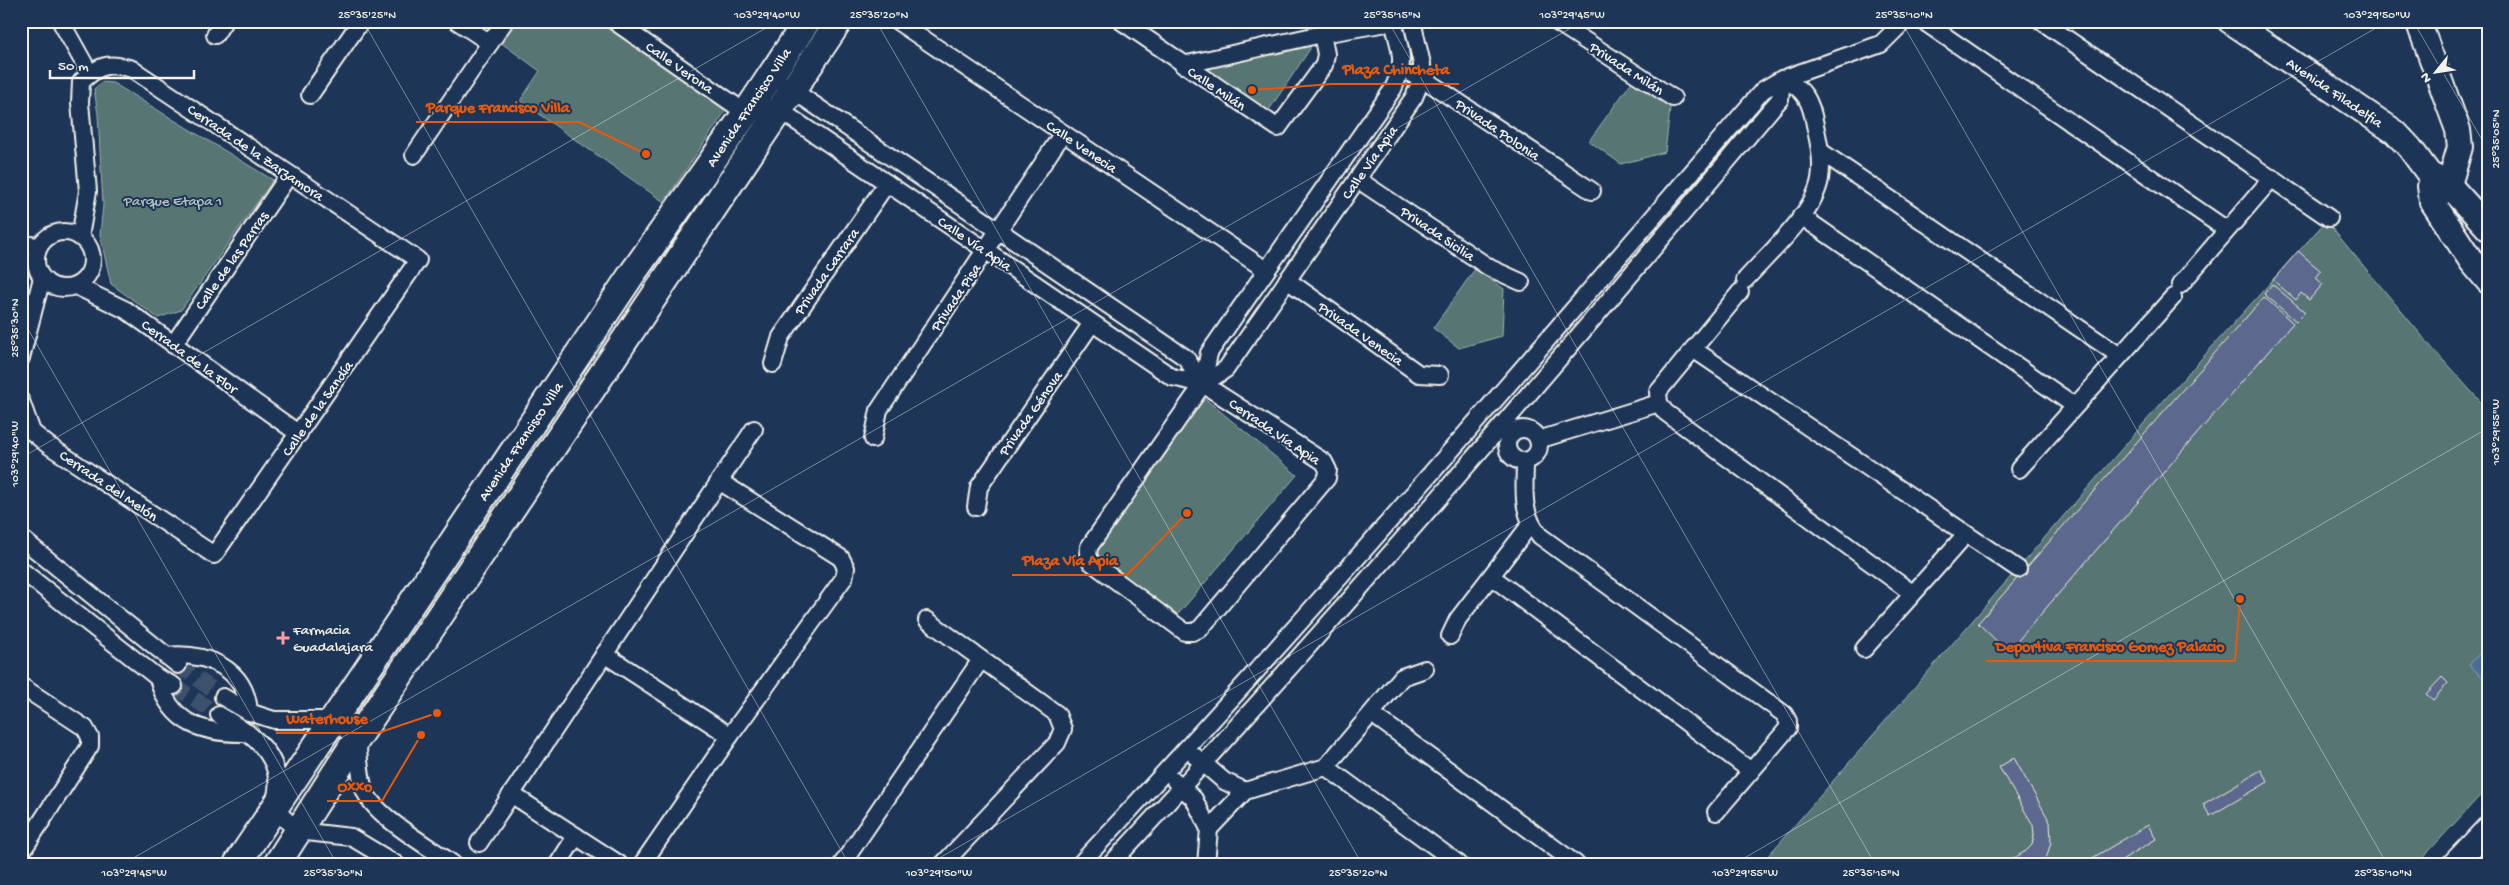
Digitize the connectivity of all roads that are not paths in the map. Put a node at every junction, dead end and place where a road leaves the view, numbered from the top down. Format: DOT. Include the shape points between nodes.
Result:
graph roads {
  1 [pos="361,21"];
  2 [pos="458,21"];
  3 [pos="505,21"];
  4 [pos="614,21"];
  5 [pos="807,21"];
  6 [pos="839,21"];
  7 [pos="898,21"];
  8 [pos="1121,21"];
  9 [pos="1412,21"];
  10 [pos="1556,21"];
  11 [pos="1904,21"];
  12 [pos="1923,21"];
  13 [pos="2041,21"];
  14 [pos="2230,21"];
  15 [pos="2418,21"];
  16 [pos="62,22"];
  17 [pos="1395,22"];
  18 [pos="1322,34"];
  19 [pos="490,44"];
  20 [pos="1183,65"];
  21 [pos="1401,72"];
  22 [pos="90,74"];
  23 [pos="770,74"];
  24 [pos="1422,78"];
  25 [pos="1782,79"];
  26 [pos="310,95"];
  27 [pos="1673,98"];
  28 [pos="785,100"];
  29 [pos="746,113"];
  30 [pos="1063,133"];
  31 [pos="1820,151"];
  32 [pos="414,155"];
  33 [pos="290,175"];
  34 [pos="2272,178"];
  35 [pos="1357,179"];
  36 [pos="2439,179"];
  37 [pos="887,183"];
  38 [pos="1592,191"];
  39 [pos="1801,216"];
  40 [pos="2329,218"];
  41 [pos="2488,228"];
  42 [pos="998,230"];
  43 [pos="2227,230"];
  44 [pos="80,236"];
  45 [pos="21,244"];
  46 [pos="39,246"];
  47 [pos="986,250"];
  48 [pos="418,260"];
  49 [pos="1266,270"];
  50 [pos="630,277"];
  51 [pos="42,278"];
  52 [pos="1287,280"];
  53 [pos="2488,281"];
  54 [pos="1521,282"];
  55 [pos="76,286"];
  56 [pos="656,293"];
  57 [pos="1092,323"];
  58 [pos="172,345"];
  59 [pos="1693,348"];
  60 [pos="2120,356"];
  61 [pos="21,358"];
  62 [pos="773,364"];
  63 [pos="1440,375"];
  64 [pos="1203,384"];
  65 [pos="21,401"];
  66 [pos="1659,403"];
  67 [pos="2075,406"];
  68 [pos="1482,414"];
  69 [pos="754,429"];
  70 [pos="1505,433"];
  71 [pos="299,434"];
  72 [pos="873,439"];
  73 [pos="1538,440"];
  74 [pos="1525,461"];
  75 [pos="2019,469"];
  76 [pos="719,481"];
  77 [pos="976,507"];
  78 [pos="1530,525"];
  79 [pos="1966,534"];
  80 [pos="21,538"];
  81 [pos="214,555"];
  82 [pos="2018,569"];
  83 [pos="21,570"];
  84 [pos="1492,576"];
  85 [pos="1912,593"];
  86 [pos="927,620"];
  87 [pos="1450,636"];
  88 [pos="1864,649"];
  89 [pos="604,654"];
  90 [pos="980,661"];
  91 [pos="1425,669"];
  92 [pos="158,678"];
  93 [pos="21,686"];
  94 [pos="174,686"];
  95 [pos="223,697"];
  96 [pos="248,712"];
  97 [pos="1372,714"];
  98 [pos="219,715"];
  99 [pos="333,720"];
  100 [pos="249,733"];
  101 [pos="730,736"];
  102 [pos="357,739"];
  103 [pos="1187,749"];
  104 [pos="1204,765"];
  105 [pos="1326,767"];
  106 [pos="1751,770"];
  107 [pos="1165,772"];
  108 [pos="1182,787"];
  109 [pos="1245,791"];
  110 [pos="511,794"];
  111 [pos="274,809"];
  112 [pos="1716,812"];
  113 [pos="1208,829"];
  114 [pos="2488,829"];
  115 [pos="298,831"];
  116 [pos="576,836"];
  117 [pos="479,843"];
  118 [pos="21,853"];
  119 [pos="451,862"];
  120 [pos="237,864"];
  121 [pos="277,864"];
  122 [pos="396,864"];
  123 [pos="558,864"];
  124 [pos="619,864"];
  125 [pos="642,864"];
  126 [pos="842,864"];
  127 [pos="943,864"];
  128 [pos="1080,864"];
  129 [pos="1111,864"];
  130 [pos="1206,864"];
  131 [pos="1459,864"];
  132 [pos="1576,864"];
  133 [pos="2455,864"];
  1 -- 26 [label="street"];
  2 -- 19 [label="street"];
  3 -- 19 [label="street"];
  4 -- 29 [label="street, Calle Verona"];
  5 -- 23 [label="main road, Avenida Francisco Villa"];
  6 -- 28 [label="main road, Avenida Francisco Villa"];
  7 -- 30 [label="street, Calle Venecia"];
  8 -- 20 [label="street"];
  9 -- 24 [label="street"];
  10 -- 27 [label="street, Privada Milán"];
  11 -- 25 [label="street" via="1892,36 1876,47"];
  12 -- 43 [label="street"];
  13 -- 34 [label="street"];
  14 -- 36 [label="street, Avenida Filadelfia" via="2394,132"];
  15 -- 36 [label="street" via="2458,130 2460,147"];
  16 -- 22 [label="street"];
  17 -- 18 [label="street, Calle Milán"];
  17 -- 21 [label="street" via="1402,58"];
  18 -- 20 [label="street, Calle Milán"];
  18 -- 20 [label="street, Calle Milán" via="1326,54 1324,66 1278,128"];
  19 -- 32 [label="street"];
  21 -- 24 [label="street, Privada Polonia"];
  21 -- 49 [label="street, Calle Vía Apia" via="1393,89"];
  22 -- 33 [label="street, Cerrada de la Zarzamora" via="101,66 115,64 132,69"];
  22 -- 44 [label="street" via="81,82 88,191"];
  23 -- 28 [label="street, Calle Vía Apia"];
  23 -- 29 [label="main road, Avenida Francisco Villa"];
  24 -- 35 [label="street, Calle Vía Apia" via="1414,97"];
  24 -- 38 [label="street, Privada Polonia"];
  25 -- 31 [label="street" via="1795,84 1809,100"];
  25 -- 68 [label="street" via="1763,90"];
  25 -- 70 [label="street" via="1780,98"];
  28 -- 29 [label="street"];
  28 -- 37 [label="street, Calle Vía Apia"];
  28 -- 42 [label="street, Calle Vía Apia"];
  28 -- 56 [label="main road, Avenida Francisco Villa"];
  29 -- 50 [label="main road, Avenida Francisco Villa"];
  30 -- 42 [label="street, Privada Pisa"];
  30 -- 49 [label="street, Calle Venecia"];
  31 -- 39 [label="street" via="1820,178 1814,199"];
  31 -- 60 [label="street"];
  33 -- 48 [label="street, Cerrada de la Zarzamora"];
  33 -- 58 [label="street, Calle de las Parras"];
  34 -- 40 [label="street"];
  34 -- 43 [label="street"];
  35 -- 52 [label="street, Calle Vía Apia"];
  35 -- 54 [label="street, Privada Sicilia" via="1490,268"];
  36 -- 41 [label="street, Avenida Filadelfia"];
  36 -- 53 [label="street, Avenida Filadelfia" via="2432,201"];
  37 -- 47 [label="street, Calle Vía Apia"];
  37 -- 62 [label="street, Privada Carrara" via="781,336"];
  39 -- 59 [label="street"];
  39 -- 67 [label="street"];
  42 -- 47 [label="street, Privada Pisa"];
  42 -- 64 [label="street, Calle Vía Apia" via="1186,358"];
  43 -- 60 [label="street"];
  44 -- 46 [label="street" via="62,231 45,238"];
  44 -- 55 [label="street" via="92,252 92,262 90,272"];
  45 -- 46 [label="street"];
  46 -- 51 [label="street" via="36,263"];
  47 -- 57 [label="street, Calle Vía Apia"];
  47 -- 72 [label="street, Privada Pisa" via="879,410"];
  48 -- 71 [label="street, Calle de la Sandía"];
  49 -- 64 [label="street, Calle Vía Apia" via="1209,353"];
  50 -- 56 [label="main road"];
  50 -- 99 [label="main road, Avenida Francisco Villa"];
  51 -- 55 [label="street" via="58,288"];
  51 -- 61 [label="street"];
  52 -- 63 [label="street, Privada Venecia" via="1419,374"];
  52 -- 64 [label="street, Calle Vía Apia" via="1226,369"];
  55 -- 58 [label="street, Cerrada de la Flor" via="126,310"];
  56 -- 102 [label="main road, Avenida Francisco Villa"];
  57 -- 64 [label="street, Calle Vía Apia" via="1172,376"];
  57 -- 77 [label="street, Privada Génova" via="979,487"];
  58 -- 71 [label="street, Cerrada de la Flor"];
  59 -- 66 [label="street" via="1658,392"];
  59 -- 79 [label="street"];
  60 -- 67 [label="street"];
  64 -- 64 [label="street, Cerrada Vía Apia" via="1089,547 1088,555 1091,562 1185,632 1200,629 1327,478 1328,470 1324,462"];
  65 -- 81 [label="street, Cerrada del Melón" via="32,432 48,445"];
  66 -- 73 [label="street"];
  66 -- 85 [label="street" via="1665,412"];
  67 -- 75 [label="street"];
  68 -- 70 [label="street"];
  68 -- 103 [label="street"];
  69 -- 76 [label="street"];
  70 -- 73 [label="street" via="1525,430"];
  70 -- 74 [label="street" via="1510,453 1514,458"];
  70 -- 104 [label="street"];
  71 -- 81 [label="street, Calle de la Sandía"];
  73 -- 74 [label="street" via="1535,456"];
  74 -- 78 [label="street" via="1525,512"];
  76 -- 89 [label="street"];
  76 -- 101 [label="street" via="841,558 846,568 844,578"];
  78 -- 84 [label="street"];
  78 -- 106 [label="street" via="1540,536 1784,714 1788,728"];
  79 -- 82 [label="street"];
  79 -- 85 [label="street"];
  80 -- 96 [label="street" via="172,660 184,654 202,657 232,672 248,697"];
  83 -- 92 [label="street"];
  84 -- 87 [label="street" via="1458,619"];
  84 -- 106 [label="street"];
  85 -- 88 [label="street"];
  86 -- 90 [label="street"];
  89 -- 101 [label="street"];
  89 -- 110 [label="street"];
  90 -- 126 [label="street"];
  90 -- 127 [label="street" via="1058,714 1063,729 1057,742"];
  91 -- 97 [label="street" via="1402,678"];
  92 -- 94 [label="street"];
  92 -- 100 [label="street" via="167,702 186,722 206,730"];
  93 -- 118 [label="street" via="85,728 90,737 90,746"];
  95 -- 96 [label="street"];
  96 -- 99 [label="street" via="274,720"];
  97 -- 105 [label="street"];
  97 -- 132 [label="street"];
  98 -- 100 [label="street"];
  99 -- 102 [label="street"];
  99 -- 111 [label="main road, Avenida Francisco Villa"];
  100 -- 111 [label="street" via="275,765 278,780"];
  101 -- 125 [label="street"];
  102 -- 115 [label="main road, Avenida Francisco Villa"];
  102 -- 119 [label="street" via="364,789 372,804"];
  103 -- 104 [label="street"];
  103 -- 107 [label="street"];
  104 -- 108 [label="street"];
  104 -- 109 [label="street" via="1224,781"];
  105 -- 109 [label="street"];
  105 -- 131 [label="street"];
  106 -- 112 [label="street"];
  107 -- 108 [label="street"];
  107 -- 128 [label="street"];
  108 -- 113 [label="street" via="1194,799"];
  108 -- 129 [label="street"];
  109 -- 113 [label="street"];
  110 -- 116 [label="street"];
  110 -- 117 [label="street"];
  111 -- 115 [label="street"];
  111 -- 120 [label="main road, Avenida Francisco Villa"];
  113 -- 130 [label="street"];
  114 -- 133 [label="street"];
  115 -- 121 [label="main road, Avenida Francisco Villa"];
  115 -- 122 [label="street" via="351,838"];
  116 -- 123 [label="street"];
  116 -- 124 [label="street"];
}
